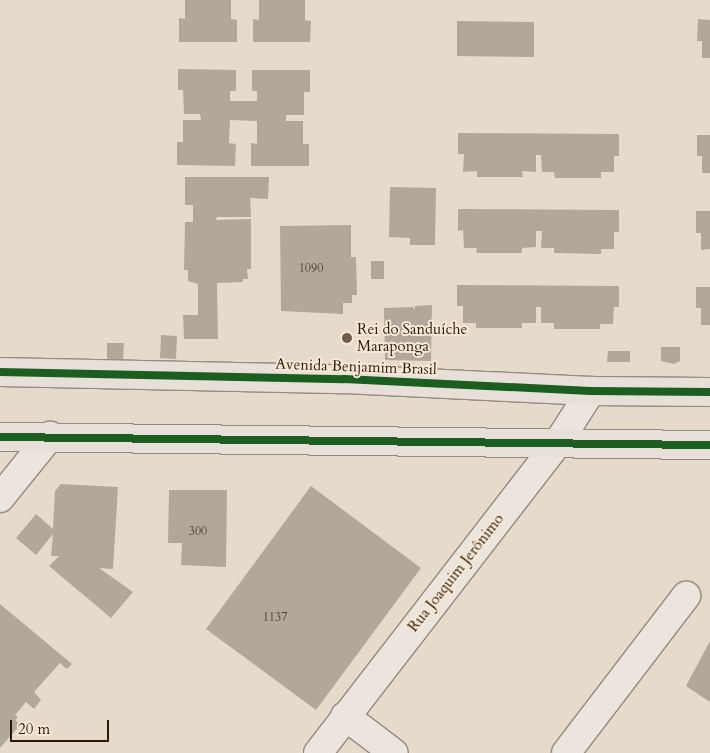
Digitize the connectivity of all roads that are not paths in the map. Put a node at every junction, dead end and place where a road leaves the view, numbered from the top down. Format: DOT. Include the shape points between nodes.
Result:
graph roads {
  1 [pos="0,372"];
  2 [pos="591,391"];
  3 [pos="710,392"];
  4 [pos="50,436"];
  5 [pos="0,437"];
  6 [pos="557,444"];
  7 [pos="710,445"];
  8 [pos="0,498"];
  9 [pos="686,596"];
  10 [pos="345,716"];
  11 [pos="318,753"];
  12 [pos="394,753"];
  13 [pos="566,753"];
  1 -- 2 [label="main road, Avenida Benjamim Brasil" via="344,379"];
  2 -- 3 [label="main road, Avenida Benjamim Brasil"];
  2 -- 6 [label="street, Rua Joaquim Jerônimo"];
  4 -- 5 [label="main road"];
  4 -- 6 [label="main road"];
  4 -- 8 [label="street"];
  6 -- 7 [label="main road"];
  6 -- 10 [label="street, Rua Joaquim Jerônimo"];
  9 -- 13 [label="street"];
  10 -- 11 [label="street, Rua Joaquim Jerônimo"];
  10 -- 12 [label="street"];
}
